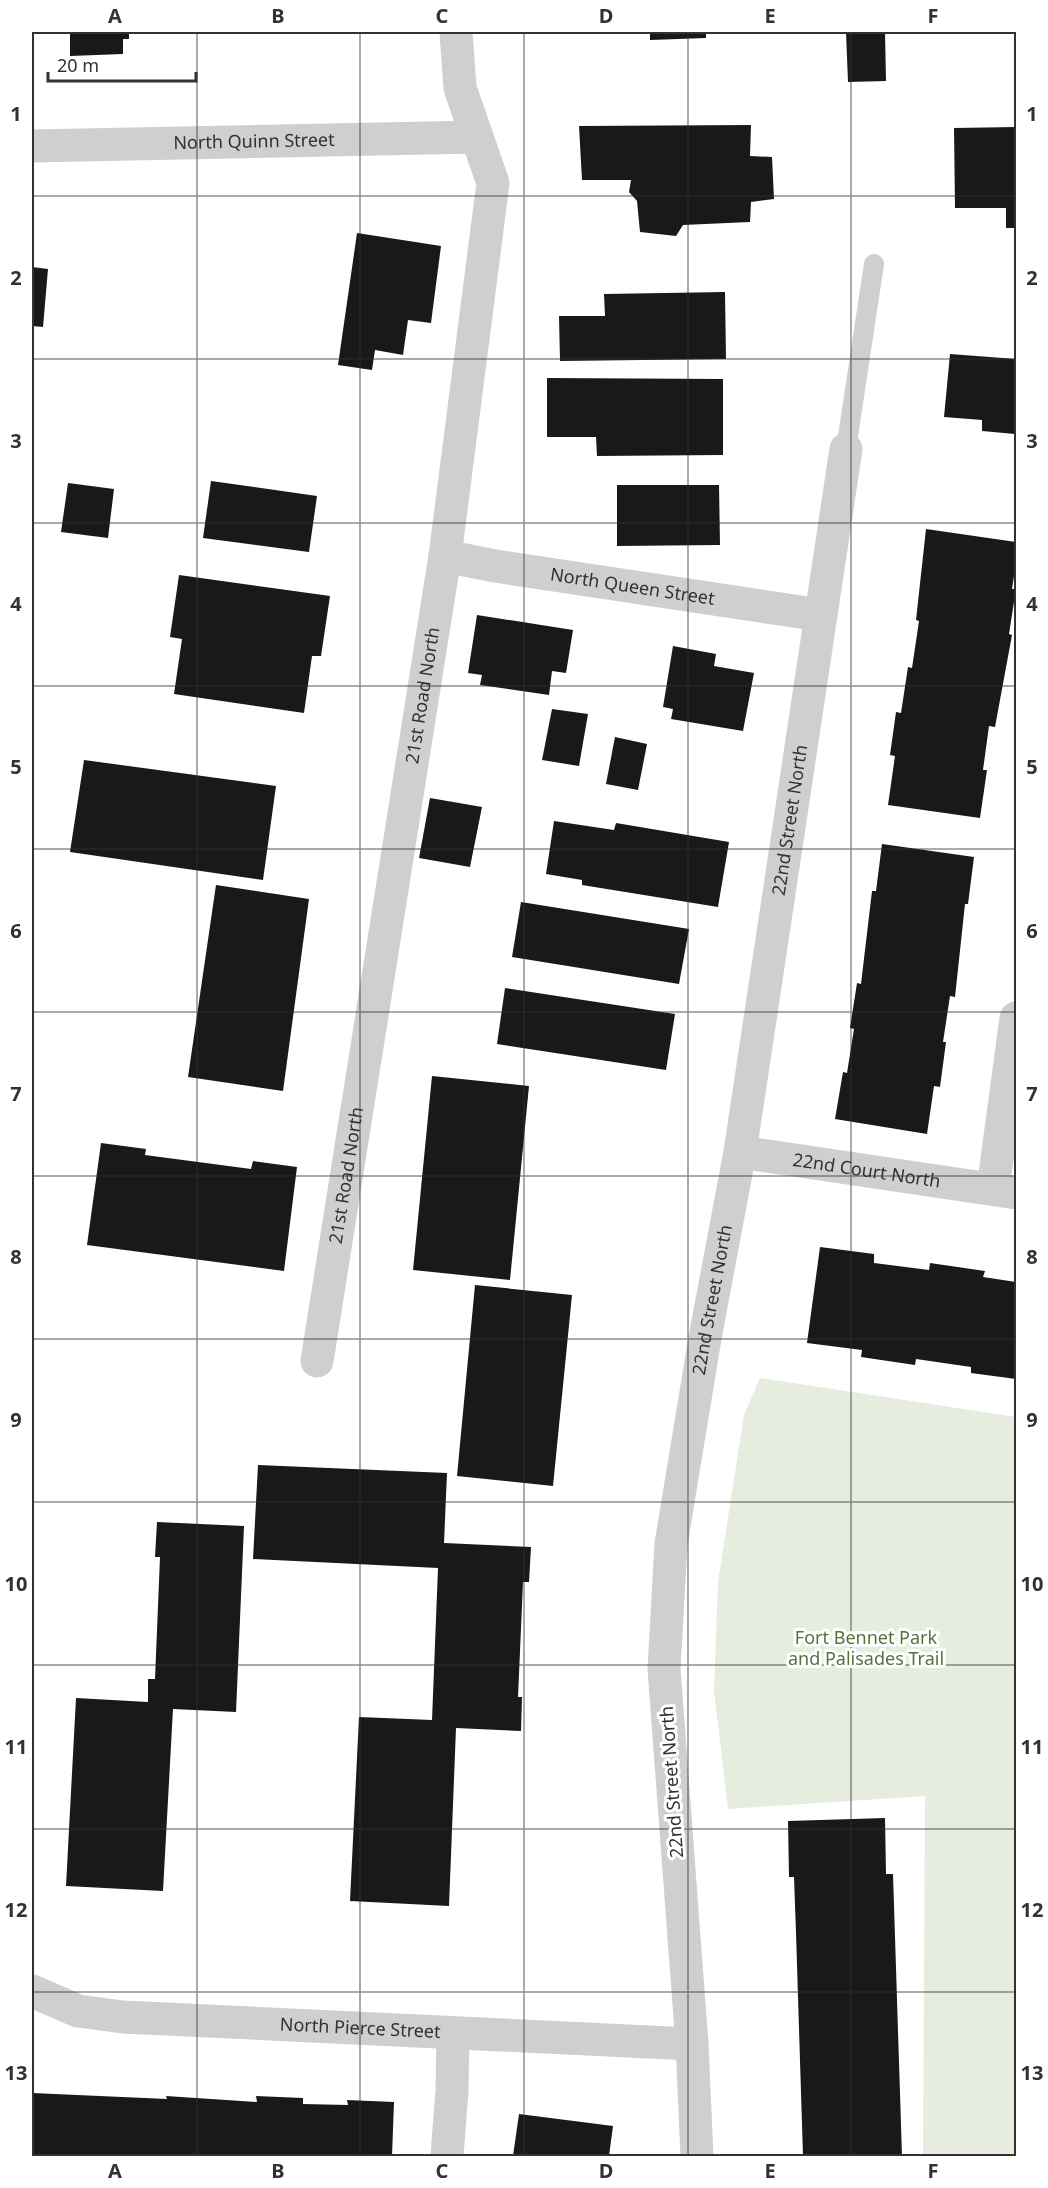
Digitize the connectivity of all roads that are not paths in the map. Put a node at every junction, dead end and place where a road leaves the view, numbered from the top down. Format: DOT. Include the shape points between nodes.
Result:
graph roads {
  1 [pos="456,32"];
  2 [pos="477,137"];
  3 [pos="32,146"];
  4 [pos="874,264"];
  5 [pos="846,449"];
  6 [pos="445,556"];
  7 [pos="820,615"];
  8 [pos="1017,1018"];
  9 [pos="740,1152"];
  10 [pos="1005,1191"];
  11 [pos="317,1362"];
  12 [pos="32,1991"];
  13 [pos="453,2034"];
  14 [pos="692,2044"];
  15 [pos="447,2157"];
  16 [pos="698,2157"];
  1 -- 2 [label="street, 21st Road North" via="460,88"];
  2 -- 3 [label="street, North Quinn Street"];
  2 -- 6 [label="street, 21st Road North" via="493,183"];
  4 -- 5 [label="lane"];
  5 -- 7 [label="street, 22nd Street North"];
  6 -- 7 [label="street, North Queen Street"];
  6 -- 11 [label="street, 21st Road North"];
  7 -- 9 [label="street, 22nd Street North"];
  8 -- 10 [label="street, 22nd Court North"];
  9 -- 10 [label="street, 22nd Court North"];
  9 -- 14 [label="street, 22nd Street North" via="671,1544 665,1658"];
  12 -- 13 [label="street, North Pierce Street" via="78,2011 123,2017"];
  13 -- 14 [label="street, North Pierce Street"];
  13 -- 15 [label="street"];
  14 -- 16 [label="street, 22nd Street North"];
}
